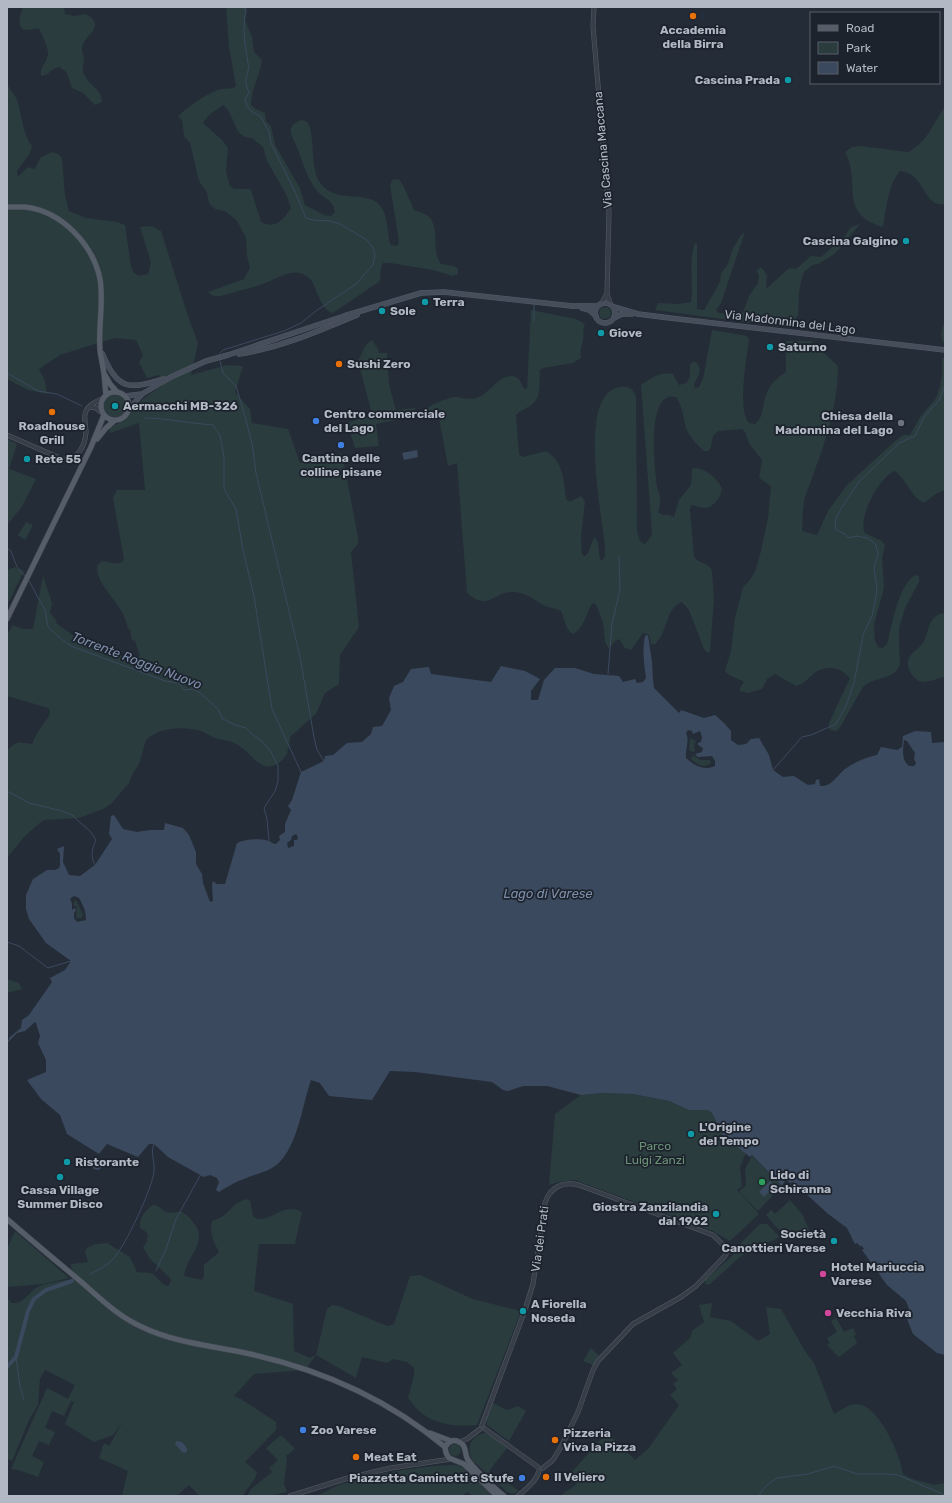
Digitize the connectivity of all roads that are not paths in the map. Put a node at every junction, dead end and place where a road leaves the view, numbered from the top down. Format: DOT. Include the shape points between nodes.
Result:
graph roads {
  1 [pos="594,7"];
  2 [pos="7,207"];
  3 [pos="607,294"];
  4 [pos="599,305"];
  5 [pos="378,306"];
  6 [pos="572,306"];
  7 [pos="612,306"];
  8 [pos="638,314"];
  9 [pos="596,316"];
  10 [pos="614,318"];
  11 [pos="323,324"];
  12 [pos="301,337"];
  13 [pos="270,341"];
  14 [pos="100,350"];
  15 [pos="942,350"];
  16 [pos="228,355"];
  17 [pos="104,374"];
  18 [pos="171,377"];
  19 [pos="117,392"];
  20 [pos="142,394"];
  21 [pos="105,396"];
  22 [pos="125,396"];
  23 [pos="89,407"];
  24 [pos="129,409"];
  25 [pos="103,414"];
  26 [pos="114,421"];
  27 [pos="7,435"];
  28 [pos="91,447"];
  29 [pos="7,619"];
  30 [pos="7,1219"];
  31 [pos="482,1428"];
  32 [pos="428,1432"];
  33 [pos="470,1437"];
  34 [pos="451,1441"];
  35 [pos="459,1442"];
  36 [pos="465,1448"];
  37 [pos="445,1450"];
  38 [pos="451,1459"];
  39 [pos="440,1462"];
  40 [pos="540,1469"];
  41 [pos="525,1491"];
  42 [pos="290,1496"];
  43 [pos="497,1496"];
  44 [pos="504,1496"];
  45 [pos="518,1496"];
  46 [pos="523,1496"];
  1 -- 3 [label="street, Via Cascina Maccana" via="592,27 608,212"];
  2 -- 14 [label="main road" via="26,207 50,214 70,228 84,243 94,260 100,280"];
  3 -- 4 [label="street"];
  3 -- 7 [label="street, Via Cascina Maccana"];
  4 -- 6 [label="main road"];
  4 -- 7 [label="main road" via="608,303"];
  4 -- 9 [label="main road"];
  5 -- 6 [label="main road" via="421,293 444,292"];
  5 -- 11 [label="main road"];
  5 -- 12 [label="main road" via="324,330"];
  6 -- 9 [label="main road" via="589,310"];
  7 -- 8 [label="main road, Via Madonnina del Lago"];
  7 -- 10 [label="main road"];
  8 -- 10 [label="main road, Via Madonnina del Lago" via="622,314"];
  8 -- 15 [label="main road, Via Madonnina del Lago"];
  9 -- 10 [label="main road" via="606,323"];
  11 -- 12 [label="main road" via="302,334"];
  11 -- 13 [label="main road"];
  12 -- 13 [label="main road"];
  12 -- 16 [label="main road" via="261,351"];
  13 -- 16 [label="main road"];
  14 -- 17 [label="main road"];
  14 -- 18 [label="main road" via="108,368 121,383 143,385"];
  16 -- 18 [label="main road" via="206,361"];
  17 -- 19 [label="main road"];
  17 -- 21 [label="main road"];
  18 -- 20 [label="main road"];
  19 -- 21 [label="main road"];
  19 -- 22 [label="main road"];
  20 -- 22 [label="main road"];
  20 -- 24 [label="main road"];
  21 -- 23 [label="street"];
  21 -- 25 [label="main road" via="101,405"];
  22 -- 24 [label="main road"];
  23 -- 25 [label="street" via="96,408"];
  23 -- 27 [label="street" via="85,414 84,443 76,456 70,459 62,459"];
  24 -- 26 [label="main road" via="126,416"];
  25 -- 26 [label="main road"];
  25 -- 28 [label="main road"];
  26 -- 28 [label="main road"];
  28 -- 29 [label="main road"];
  30 -- 32 [label="main road" via="100,1299 141,1327 175,1339 251,1354 329,1378 395,1410"];
  31 -- 33 [label="street"];
  31 -- 40 [label="street"];
  31 -- 40 [label="street, Via dei Prati" via="532,1288 545,1203 557,1187 573,1184 706,1232 716,1238 726,1248 725,1256 696,1286 633,1324 598,1361 577,1416 561,1447 553,1460"];
  32 -- 34 [label="main road"];
  32 -- 37 [label="main road"];
  33 -- 35 [label="street"];
  33 -- 36 [label="street"];
  34 -- 35 [label="main road"];
  34 -- 37 [label="main road"];
  35 -- 36 [label="main road"];
  36 -- 44 [label="main road" via="467,1460"];
  37 -- 38 [label="main road"];
  37 -- 39 [label="street"];
  38 -- 39 [label="street"];
  38 -- 43 [label="main road" via="464,1464"];
  39 -- 42 [label="street" via="391,1468"];
  40 -- 41 [label="street" via="537,1478"];
  41 -- 45 [label="street"];
  41 -- 46 [label="street"];
}
